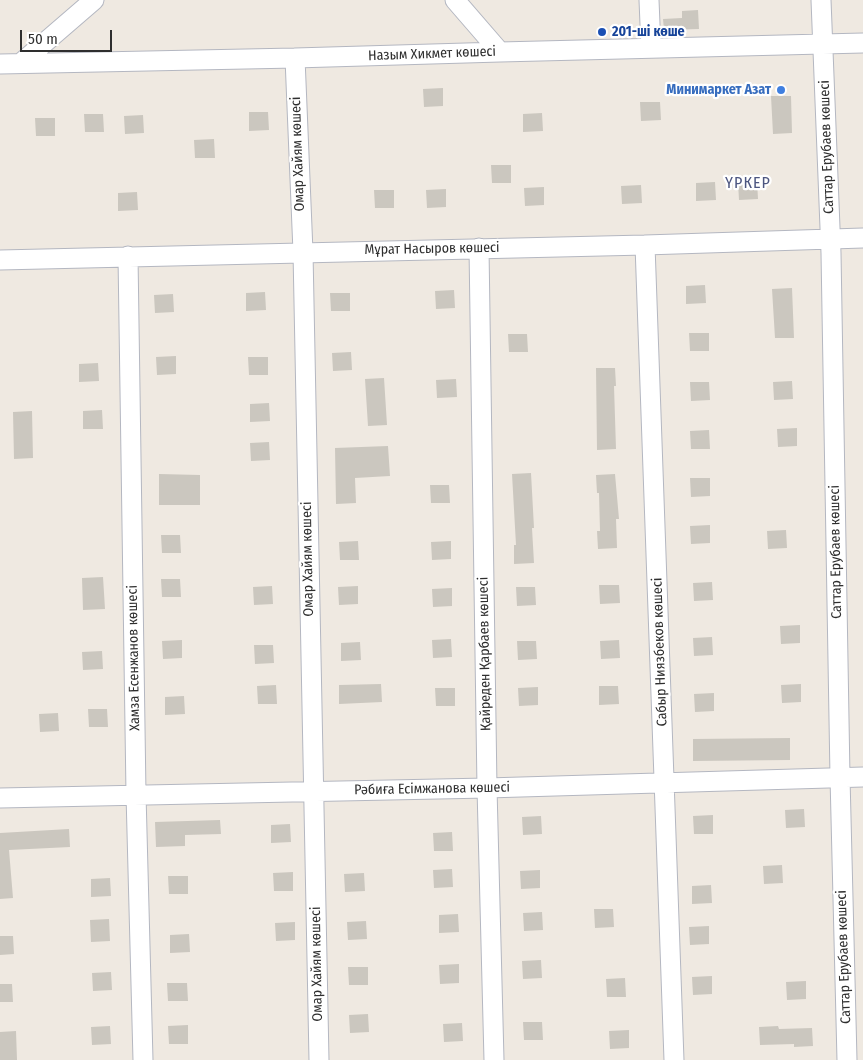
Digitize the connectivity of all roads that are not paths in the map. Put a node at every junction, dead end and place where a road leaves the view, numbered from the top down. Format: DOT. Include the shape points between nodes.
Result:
graph roads {
  1 [pos="94,0"];
  2 [pos="455,0"];
  3 [pos="475,0"];
  4 [pos="650,0"];
  5 [pos="821,0"];
  6 [pos="476,23"];
  7 [pos="863,43"];
  8 [pos="822,44"];
  9 [pos="651,48"];
  10 [pos="500,52"];
  11 [pos="294,58"];
  12 [pos="21,63"];
  13 [pos="0,64"];
  14 [pos="863,238"];
  15 [pos="830,239"];
  16 [pos="645,245"];
  17 [pos="478,248"];
  18 [pos="302,252"];
  19 [pos="128,256"];
  20 [pos="0,260"];
  21 [pos="863,777"];
  22 [pos="840,778"];
  23 [pos="664,782"];
  24 [pos="487,788"];
  25 [pos="312,790"];
  26 [pos="136,794"];
  27 [pos="0,798"];
  28 [pos="142,1060"];
  29 [pos="319,1060"];
  30 [pos="494,1060"];
  31 [pos="674,1060"];
  32 [pos="847,1060"];
  1 -- 12 [label="street"];
  2 -- 6 [label="street"];
  3 -- 6 [label="street"];
  4 -- 9 [label="street"];
  5 -- 8 [label="street, Саттар Ерубаев көшесі"];
  6 -- 10 [label="street"];
  7 -- 8 [label="street, Назым Хикмет көшесі"];
  8 -- 9 [label="street, Назым Хикмет көшесі"];
  8 -- 15 [label="street, Саттар Ерубаев көшесі"];
  9 -- 10 [label="street, Назым Хикмет көшесі"];
  10 -- 11 [label="street, Назым Хикмет көшесі"];
  11 -- 12 [label="street, Назым Хикмет көшесі"];
  11 -- 18 [label="street, Омар Хайям көшесі"];
  12 -- 13 [label="street, Назым Хикмет көшесі"];
  14 -- 15 [label="street, Мұрат Насыров көшесі"];
  15 -- 16 [label="street, Мұрат Насыров көшесі"];
  15 -- 22 [label="street, Саттар Ерубаев көшесі"];
  16 -- 17 [label="street, Мұрат Насыров көшесі"];
  16 -- 23 [label="street, Сабыр Ниязбеков көшесі"];
  17 -- 18 [label="street, Мұрат Насыров көшесі"];
  17 -- 24 [label="street, Қайреден Қарбаев көшесі"];
  18 -- 19 [label="street, Мұрат Насыров көшесі"];
  18 -- 25 [label="street, Омар Хайям көшесі"];
  19 -- 20 [label="street, Мұрат Насыров көшесі"];
  19 -- 26 [label="street, Хамза Есенжанов көшесі"];
  21 -- 22 [label="street, Рәбиға Есімжанова көшесі"];
  22 -- 23 [label="street, Рәбиға Есімжанова көшесі"];
  22 -- 32 [label="street, Саттар Ерубаев көшесі"];
  23 -- 24 [label="street, Рәбиға Есімжанова көшесі"];
  23 -- 31 [label="street, Сабыр Ниязбеков көшесі"];
  24 -- 25 [label="street, Рәбиға Есімжанова көшесі"];
  24 -- 30 [label="street, Қайреден Қарбаев көшесі"];
  25 -- 26 [label="street, Рәбиға Есімжанова көшесі"];
  25 -- 29 [label="street, Омар Хайям көшесі"];
  26 -- 27 [label="street, Рәбиға Есімжанова көшесі"];
  26 -- 28 [label="street, Хамза Есенжанов көшесі"];
}
